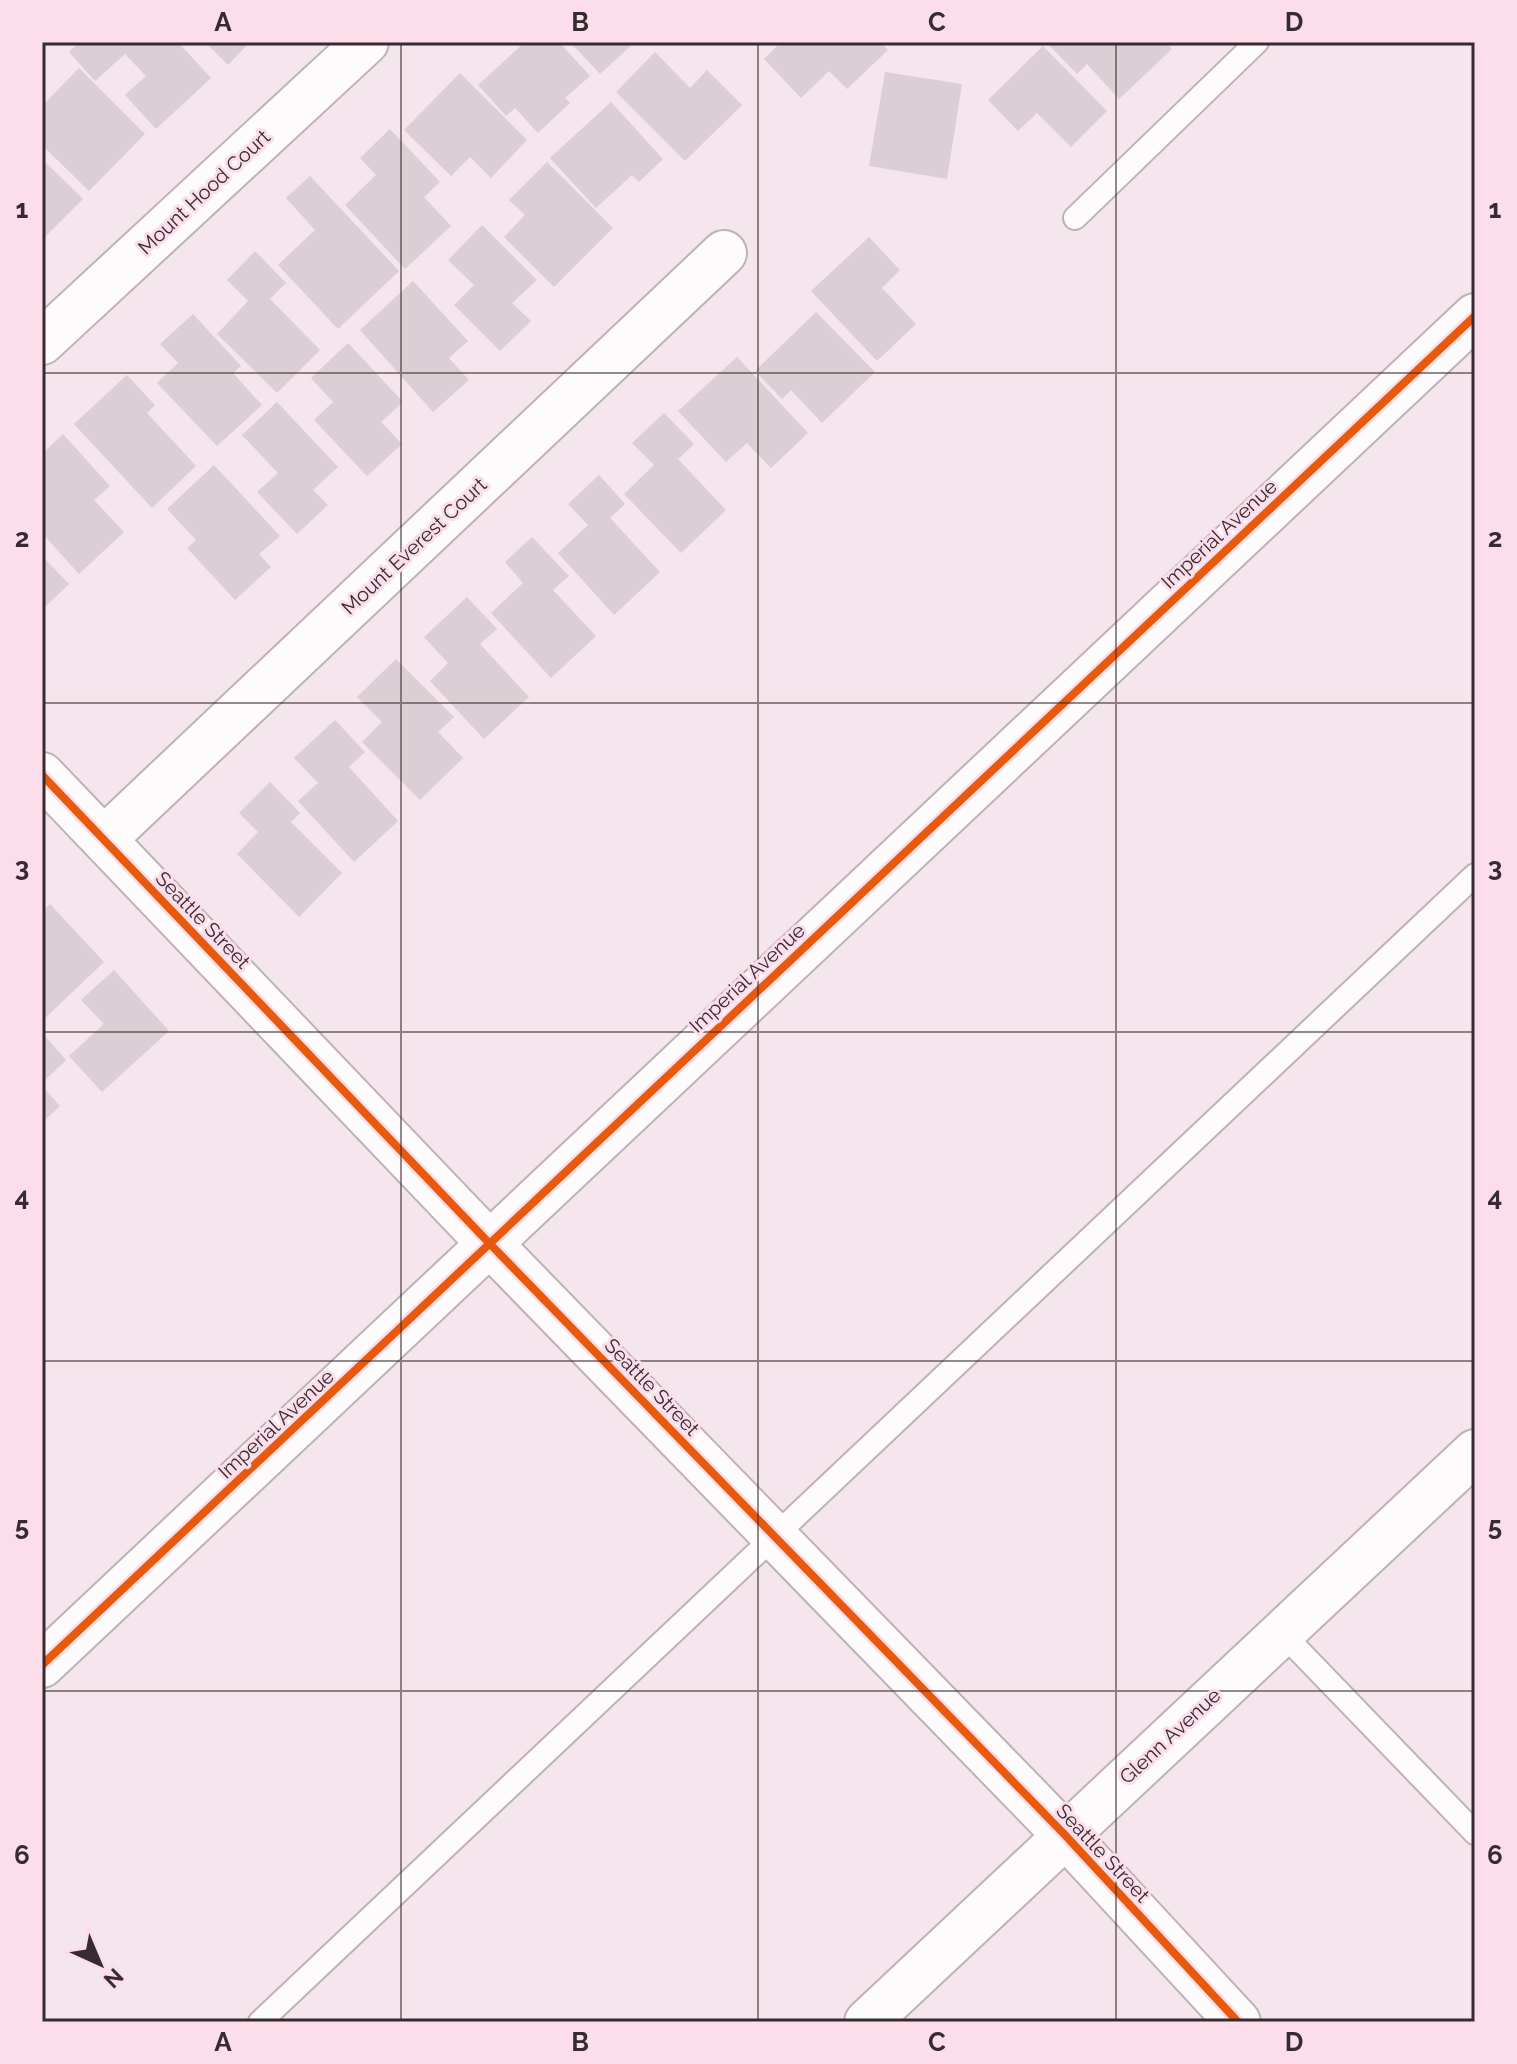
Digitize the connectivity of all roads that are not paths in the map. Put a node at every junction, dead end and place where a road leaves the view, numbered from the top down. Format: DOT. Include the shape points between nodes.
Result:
graph roads {
  1 [pos="366,42"];
  2 [pos="1257,42"];
  3 [pos="1075,218"];
  4 [pos="724,253"];
  5 [pos="1475,316"];
  6 [pos="42,342"];
  7 [pos="42,775"];
  8 [pos="104,839"];
  9 [pos="1475,875"];
  10 [pos="490,1244"];
  11 [pos="1475,1452"];
  12 [pos="773,1536"];
  13 [pos="1281,1632"];
  14 [pos="42,1665"];
  15 [pos="1475,1833"];
  16 [pos="1065,1835"];
  17 [pos="260,2022"];
  18 [pos="867,2022"];
  19 [pos="1238,2022"];
  1 -- 6 [label="street, Mount Hood Court"];
  2 -- 3 [label="lane"];
  4 -- 8 [label="street, Mount Everest Court"];
  5 -- 10 [label="street, Imperial Avenue"];
  7 -- 8 [label="street, Seattle Street"];
  8 -- 10 [label="street, Seattle Street"];
  9 -- 12 [label="lane"];
  10 -- 12 [label="street, Seattle Street"];
  10 -- 14 [label="street, Imperial Avenue"];
  11 -- 13 [label="street, Glenn Avenue"];
  12 -- 16 [label="street, Seattle Street"];
  12 -- 17 [label="lane"];
  13 -- 15 [label="lane"];
  13 -- 16 [label="street, Glenn Avenue"];
  16 -- 18 [label="street, Glenn Avenue"];
  16 -- 19 [label="street, Seattle Street"];
}
